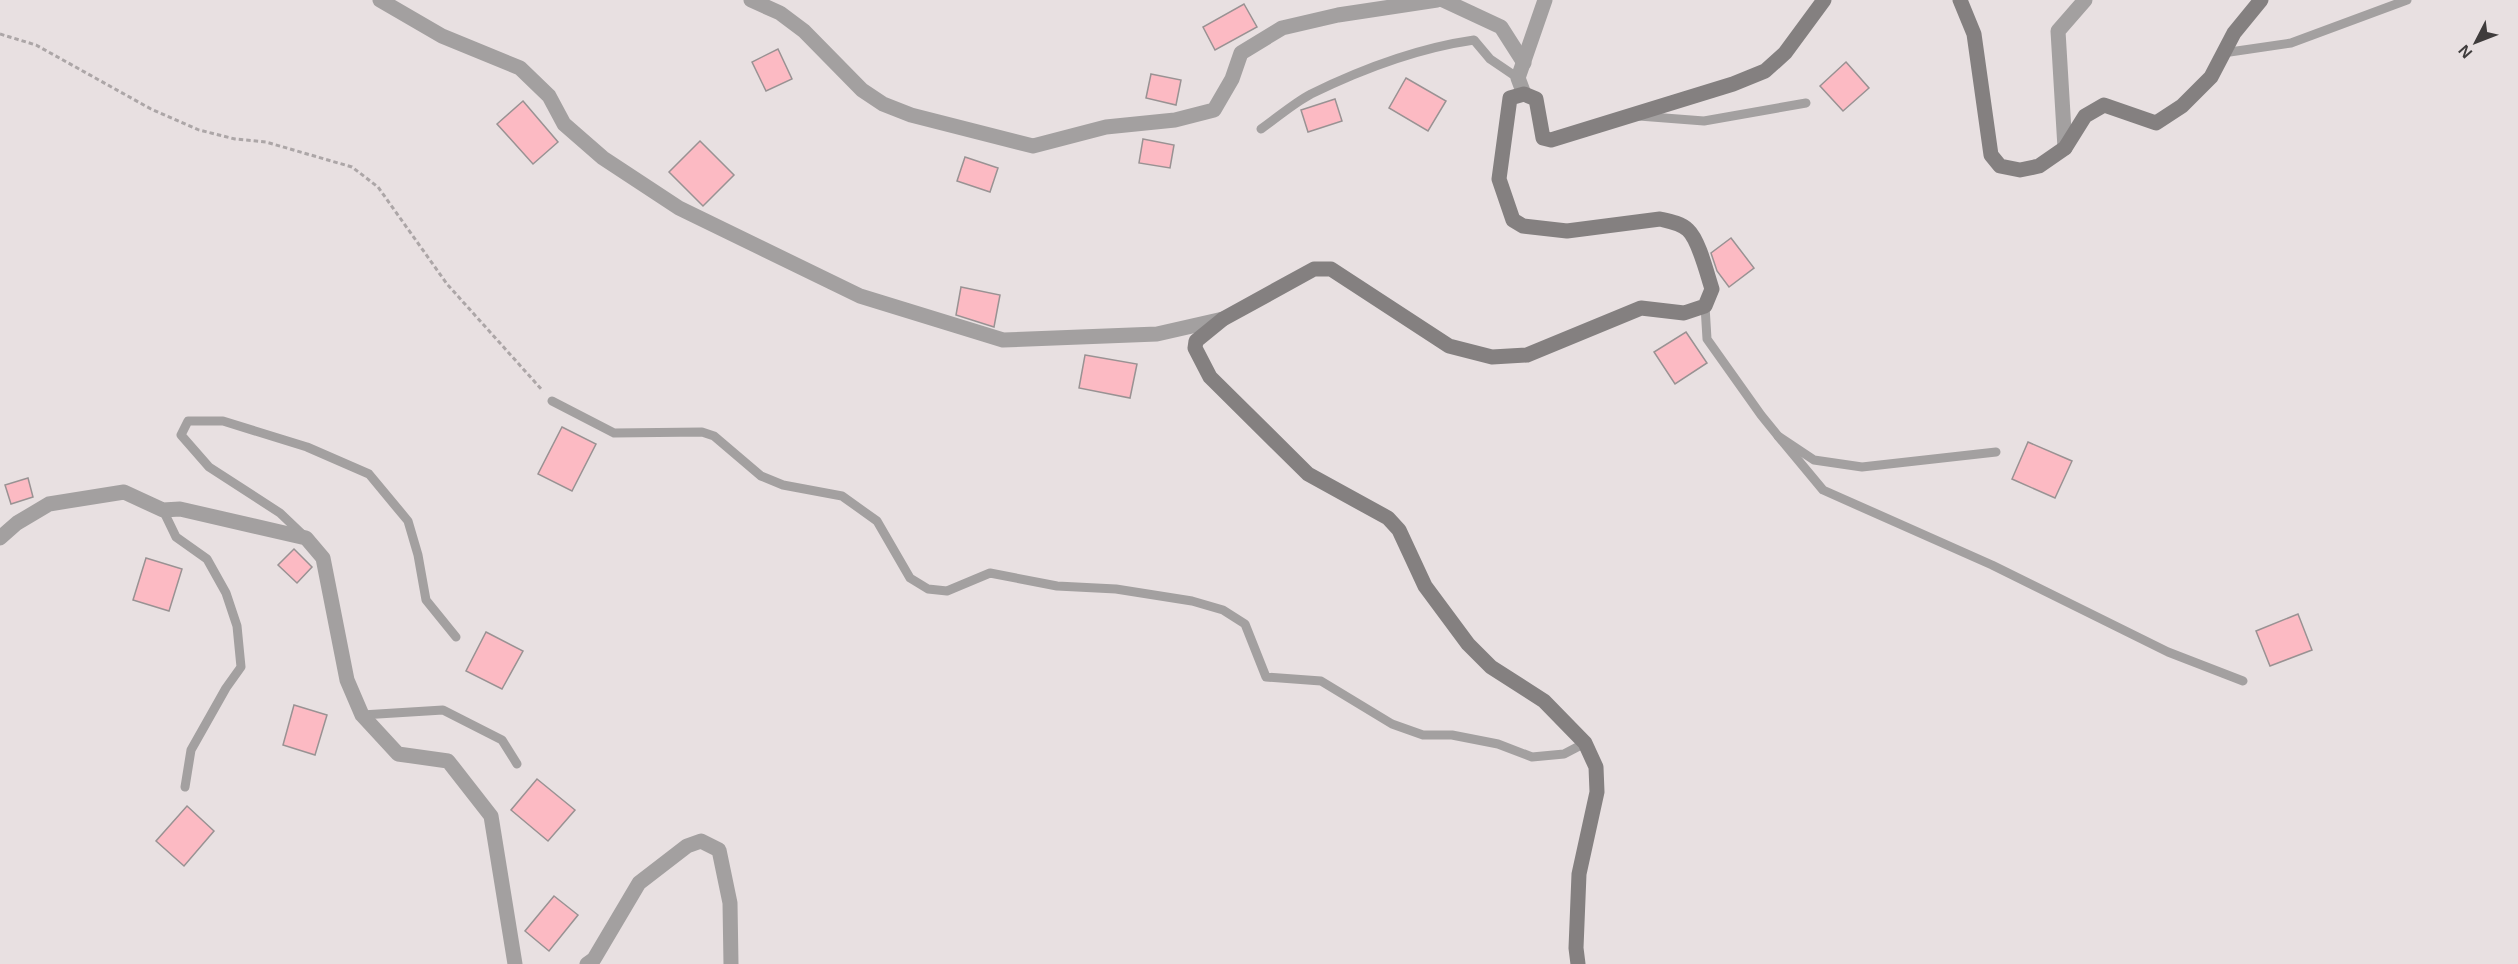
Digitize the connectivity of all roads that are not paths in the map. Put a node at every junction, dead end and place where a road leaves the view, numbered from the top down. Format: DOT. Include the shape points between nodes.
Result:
graph roads {
  1 [pos="380,0"];
  2 [pos="751,0"];
  3 [pos="1437,0"];
  4 [pos="1443,0"];
  5 [pos="1545,0"];
  6 [pos="1824,0"];
  7 [pos="1960,0"];
  8 [pos="2085,0"];
  9 [pos="2261,0"];
  10 [pos="2407,0"];
  11 [pos="2223,53"];
  12 [pos="1521,71"];
  13 [pos="1524,94"];
  14 [pos="1806,103"];
  15 [pos="1631,115"];
  16 [pos="1261,129"];
  17 [pos="2065,148"];
  18 [pos="1705,306"];
  19 [pos="1223,319"];
  20 [pos="552,401"];
  21 [pos="1778,436"];
  22 [pos="1996,452"];
  23 [pos="163,510"];
  24 [pos="0,538"];
  25 [pos="306,538"];
  26 [pos="456,637"];
  27 [pos="2243,681"];
  28 [pos="362,715"];
  29 [pos="1585,743"];
  30 [pos="518,764"];
  31 [pos="185,786"];
  32 [pos="515,964"];
  33 [pos="587,964"];
  34 [pos="731,964"];
  35 [pos="1578,964"];
  1 -- 19 [label="street" via="442,36 520,68 549,96 564,124 603,158 679,208 860,296 1003,340 1157,334"];
  2 -- 3 [label="street" via="780,13 804,31 862,90 883,104 911,115 1033,146 1106,128 1175,120 1214,110 1241,53 1282,28"];
  4 -- 12 [label="street" via="1501,27"];
  5 -- 12 [label="street"];
  6 -- 15 [label="street" via="1785,53 1765,71"];
  7 -- 17 [label="street" via="1974,34 1991,155 2000,166 2020,170 2040,166"];
  8 -- 17 [label="street" via="2058,31"];
  9 -- 11 [label="street"];
  10 -- 11 [label="lane" via="2291,43"];
  11 -- 17 [label="street" via="2211,77 2182,106 2156,123 2104,105 2085,116"];
  12 -- 13 [label="street"];
  12 -- 16 [label="lane" via="1490,59 1474,40 1445,44 1404,56 1310,95"];
  13 -- 15 [label="street" via="1536,99 1543,138 1551,140"];
  13 -- 18 [label="street" via="1510,98 1499,179 1513,219 1523,226 1567,231 1660,219 1672,221 1688,230 1698,250 1712,289"];
  14 -- 15 [label="lane" via="1704,121"];
  18 -- 19 [label="street" via="1684,313 1641,308 1527,355 1492,357 1449,346 1330,269 1314,269"];
  18 -- 21 [label="lane" via="1707,339"];
  19 -- 29 [label="street" via="1196,341 1195,348 1210,376 1308,474 1388,518 1399,530 1425,586 1468,644 1491,667 1544,700"];
  20 -- 29 [label="lane" via="614,433 702,432 714,436 761,476 783,486 842,496 877,521 910,578 928,589 947,591 990,573 1057,586 1116,589 1192,601 1223,610 1245,624 1266,677 1322,681 1392,724 1423,735 1452,735 1498,744 1532,757 1564,754"];
  21 -- 22 [label="lane" via="1814,460 1862,467"];
  21 -- 27 [label="lane" via="1823,490 1992,565 2168,652"];
  23 -- 24 [label="street" via="124,492 59,502 17,523"];
  23 -- 25 [label="street" via="180,509"];
  23 -- 31 [label="lane" via="176,537 207,559 226,593 237,626 241,667 191,750"];
  25 -- 26 [label="lane" via="280,513 209,467 182,435 188,421 223,421 308,447 369,474 408,521 426,600"];
  25 -- 28 [label="street" via="323,558 347,680"];
  28 -- 30 [label="lane" via="443,710 502,740"];
  28 -- 32 [label="street" via="398,754 448,761 491,816"];
  29 -- 35 [label="street" via="1596,767 1597,792 1579,874"];
  33 -- 34 [label="street" via="594,959 639,883 687,846 701,841 719,849 730,903"];
}
